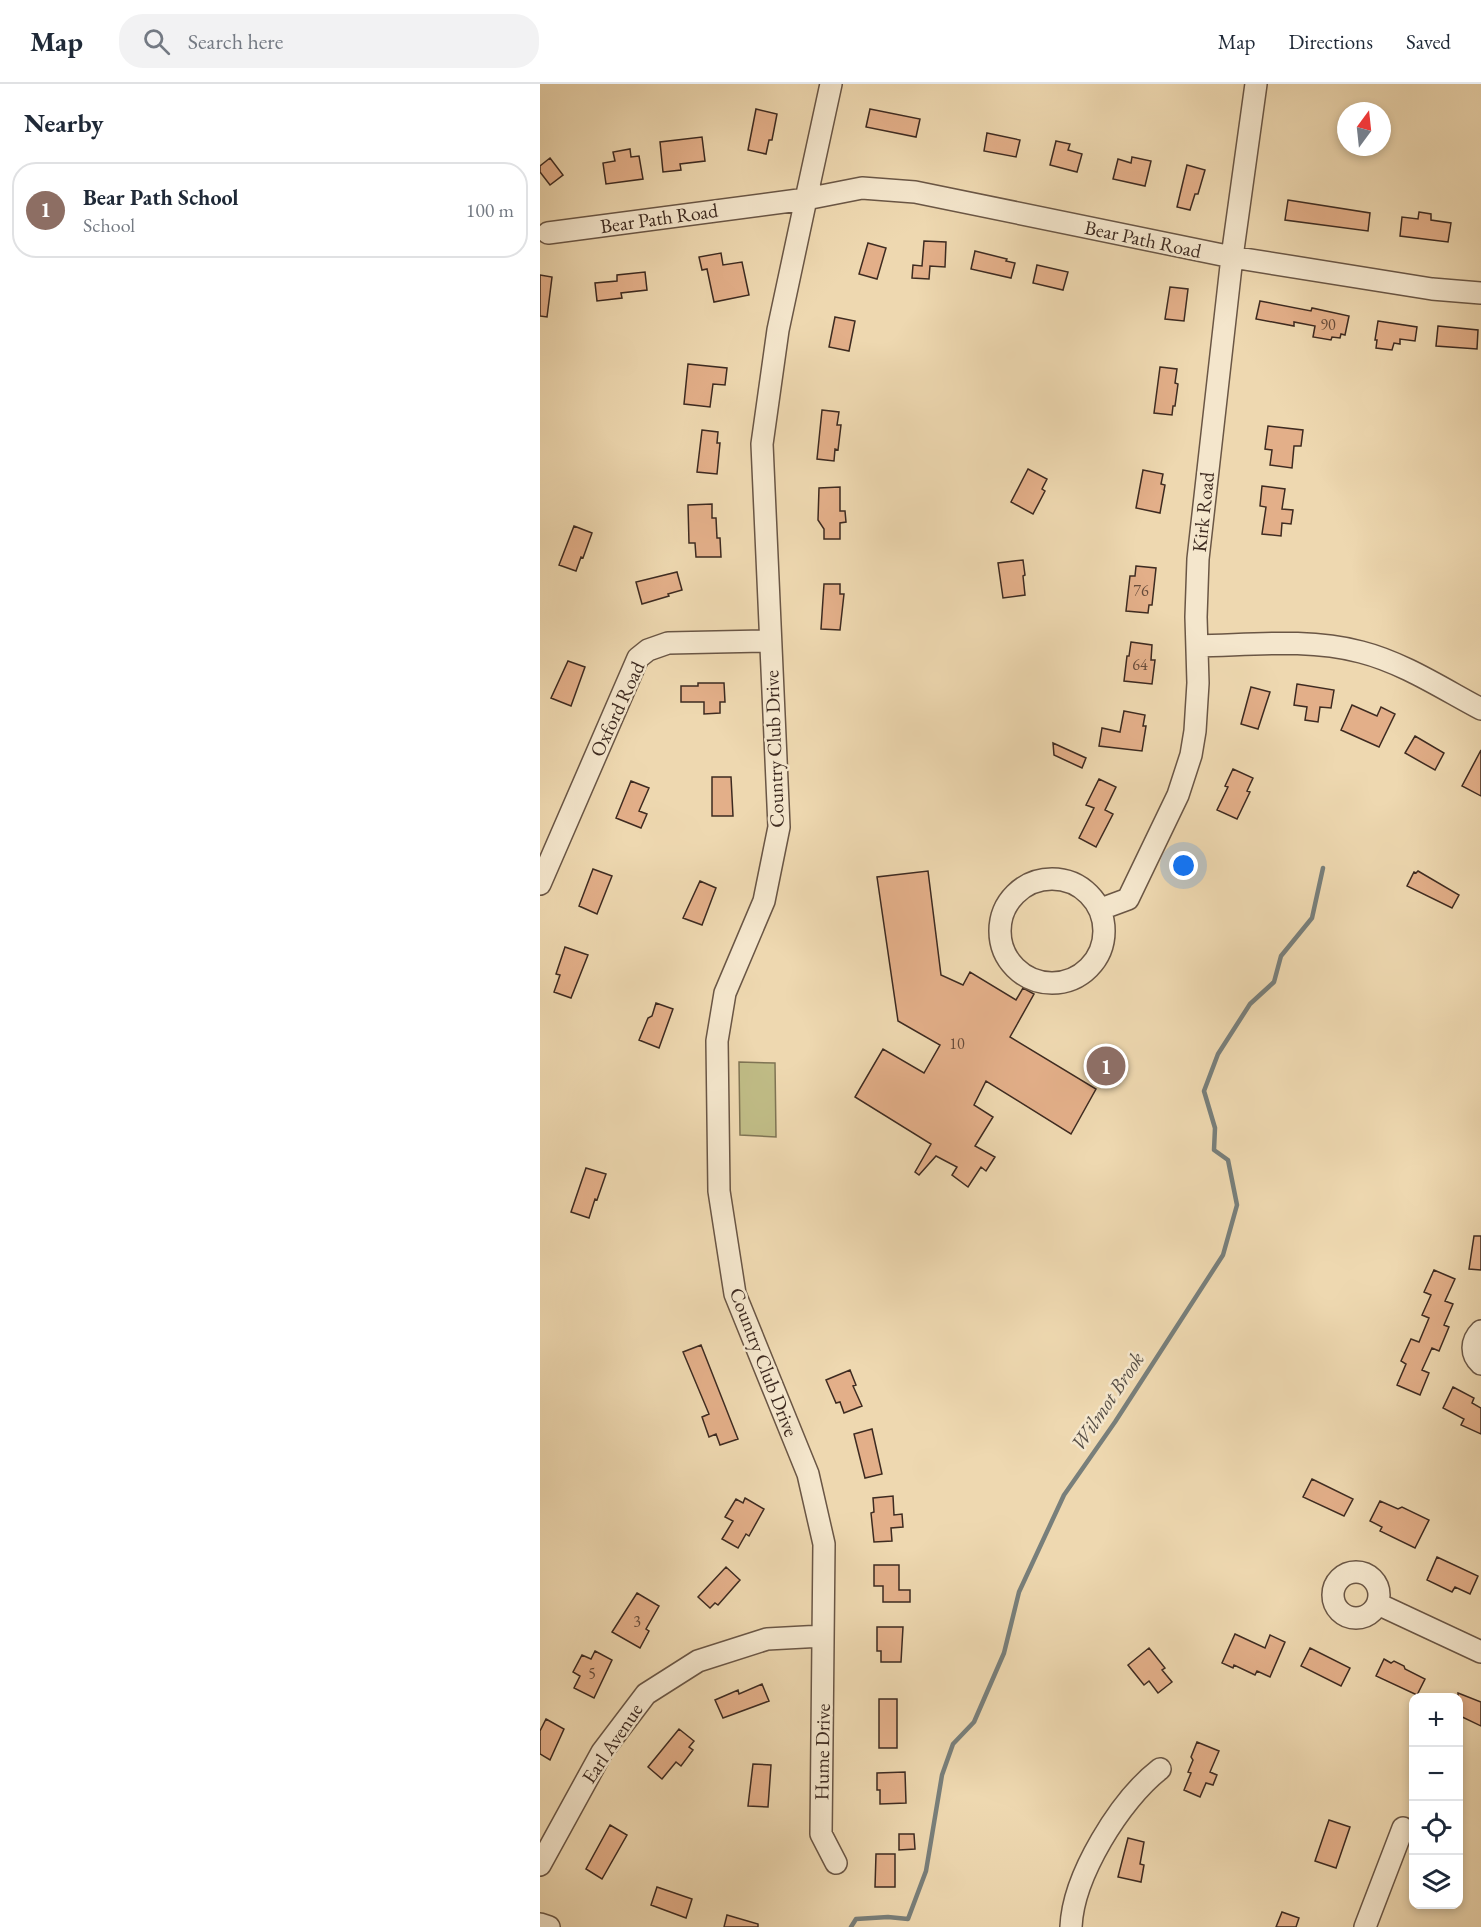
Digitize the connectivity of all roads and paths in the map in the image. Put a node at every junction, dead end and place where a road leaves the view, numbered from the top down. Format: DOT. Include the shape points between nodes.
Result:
graph roads {
  1 [pos="831,84"];
  2 [pos="1256,84"];
  3 [pos="806,199"];
  4 [pos="548,233"];
  5 [pos="1232,257"];
  6 [pos="1481,292"];
  7 [pos="770,641"];
  8 [pos="1197,646"];
  9 [pos="1481,709"];
  10 [pos="540,884"];
  11 [pos="1101,909"];
  12 [pos="1481,1331"];
  13 [pos="1481,1364"];
  14 [pos="1378,1604"];
  15 [pos="823,1636"];
  16 [pos="1481,1652"];
  17 [pos="1160,1769"];
  18 [pos="1403,1828"];
  19 [pos="836,1863"];
  20 [pos="540,1865"];
  21 [pos="540,1924"];
  22 [pos="549,1927"];
  23 [pos="1071,1927"];
  24 [pos="1365,1927"];
  1 -- 3 [label="street"];
  2 -- 5 [label="street, Kirk Road"];
  3 -- 4 [label="street, Bear Path Road"];
  3 -- 5 [label="street, Bear Path Road" via="862,188 915,192"];
  3 -- 7 [label="street, Country Club Drive" via="778,330 762,444"];
  5 -- 6 [label="street, Bear Path Road" via="1432,289"];
  5 -- 8 [label="street, Kirk Road" via="1198,559"];
  7 -- 10 [label="street, Oxford Road" via="668,643 638,658"];
  7 -- 15 [label="street, Country Club Drive" via="779,827 764,901 725,993 720,1021 719,1191 735,1294 808,1474 824,1544"];
  8 -- 9 [label="street" via="1308,644 1354,650 1399,666"];
  8 -- 11 [label="street, Kirk Road" via="1198,708 1191,755 1178,795 1128,899"];
  11 -- 11 [label="street" via="1090,894 1075,884 1039,880 1009,900 1001,917 999,935 1004,953 1013,967 1042,983 1074,979 1088,970 1101,950 1105,925"];
  12 -- 13 [label="street" via="1473,1342"];
  14 -- 16 [label="street"];
  15 -- 19 [label="street, Hume Drive" via="821,1833"];
  15 -- 20 [label="street, Earl Avenue" via="767,1639 698,1661 646,1694 602,1752"];
  17 -- 23 [label="street" via="1144,1782 1114,1820 1082,1878"];
  18 -- 24 [label="street"];
  21 -- 22 [label="street"];
}
